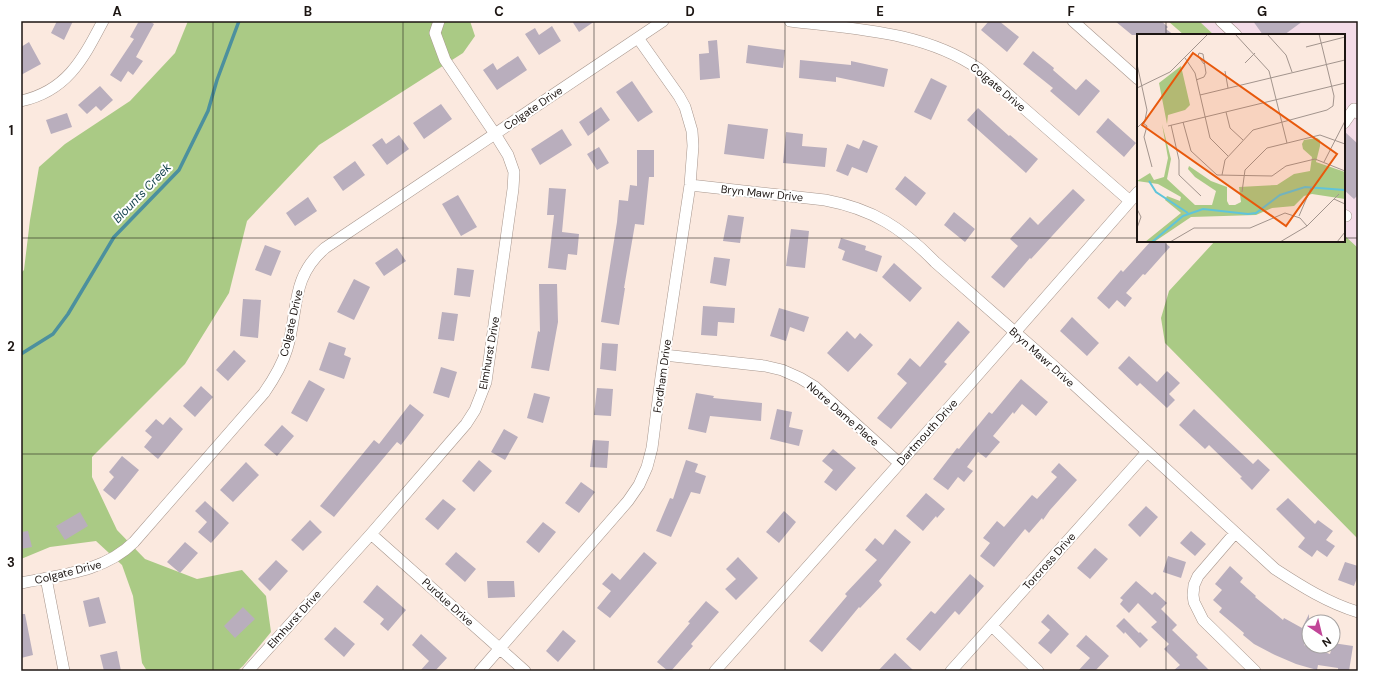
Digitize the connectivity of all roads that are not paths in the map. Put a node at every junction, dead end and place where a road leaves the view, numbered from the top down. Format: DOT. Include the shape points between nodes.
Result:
graph roads {
  1 [pos="104,21"];
  2 [pos="439,21"];
  3 [pos="663,21"];
  4 [pos="790,21"];
  5 [pos="1073,21"];
  6 [pos="1221,21"];
  7 [pos="1235,34"];
  8 [pos="638,38"];
  9 [pos="1137,78"];
  10 [pos="21,101"];
  11 [pos="1353,111"];
  12 [pos="1345,122"];
  13 [pos="495,134"];
  14 [pos="690,186"];
  15 [pos="1137,193"];
  16 [pos="1130,201"];
  17 [pos="1015,332"];
  18 [pos="664,355"];
  19 [pos="1147,452"];
  20 [pos="900,464"];
  21 [pos="1235,533"];
  22 [pos="371,534"];
  23 [pos="46,578"];
  24 [pos="21,583"];
  25 [pos="1358,612"];
  26 [pos="992,626"];
  27 [pos="499,649"];
  28 [pos="64,671"];
  29 [pos="248,671"];
  30 [pos="480,671"];
  31 [pos="525,671"];
  32 [pos="715,671"];
  33 [pos="951,671"];
  34 [pos="1038,671"];
  35 [pos="1255,671"];
  1 -- 10 [label="street" via="85,55 65,80 50,90"];
  2 -- 13 [label="street, Elmhurst Drive" via="435,33 445,60"];
  3 -- 8 [label="street, Colgate Drive"];
  4 -- 16 [label="street, Colgate Drive" via="895,34 923,42 969,62"];
  5 -- 9 [label="street"];
  6 -- 7 [label="street"];
  8 -- 13 [label="street, Colgate Drive"];
  8 -- 14 [label="street, Fordham Drive" via="679,96 690,119 693,146"];
  11 -- 12 [label="street"];
  13 -- 22 [label="street, Elmhurst Drive" via="514,172 486,382 475,410 466,424"];
  13 -- 23 [label="street, Colgate Drive" via="318,254 303,274 287,349 280,368 264,393 128,548 104,564"];
  14 -- 17 [label="street, Bryn Mawr Drive" via="825,200 864,210 900,230"];
  14 -- 18 [label="street, Fordham Drive"];
  15 -- 16 [label="street, Dartmouth Drive"];
  16 -- 17 [label="street, Dartmouth Drive"];
  17 -- 19 [label="street, Bryn Mawr Drive"];
  17 -- 20 [label="street, Dartmouth Drive"];
  18 -- 20 [label="street, Notre Dame Place" via="765,366 800,378 815,387"];
  18 -- 27 [label="street, Fordham Drive" via="652,448 639,485 628,502"];
  19 -- 21 [label="street, Bryn Mawr Drive"];
  19 -- 26 [label="street, Torcross Drive"];
  20 -- 32 [label="street, Dartmouth Drive"];
  21 -- 25 [label="street, Bryn Mawr Drive" via="1275,569 1296,583"];
  21 -- 35 [label="street" via="1198,576 1194,586 1194,602 1203,620"];
  22 -- 27 [label="street, Purdue Drive"];
  22 -- 29 [label="street, Elmhurst Drive"];
  23 -- 24 [label="street, Colgate Drive"];
  23 -- 28 [label="street"];
  26 -- 33 [label="street, Torcross Drive"];
  26 -- 34 [label="street"];
  27 -- 30 [label="street, Fordham Drive"];
  27 -- 31 [label="street, Purdue Drive"];
}
